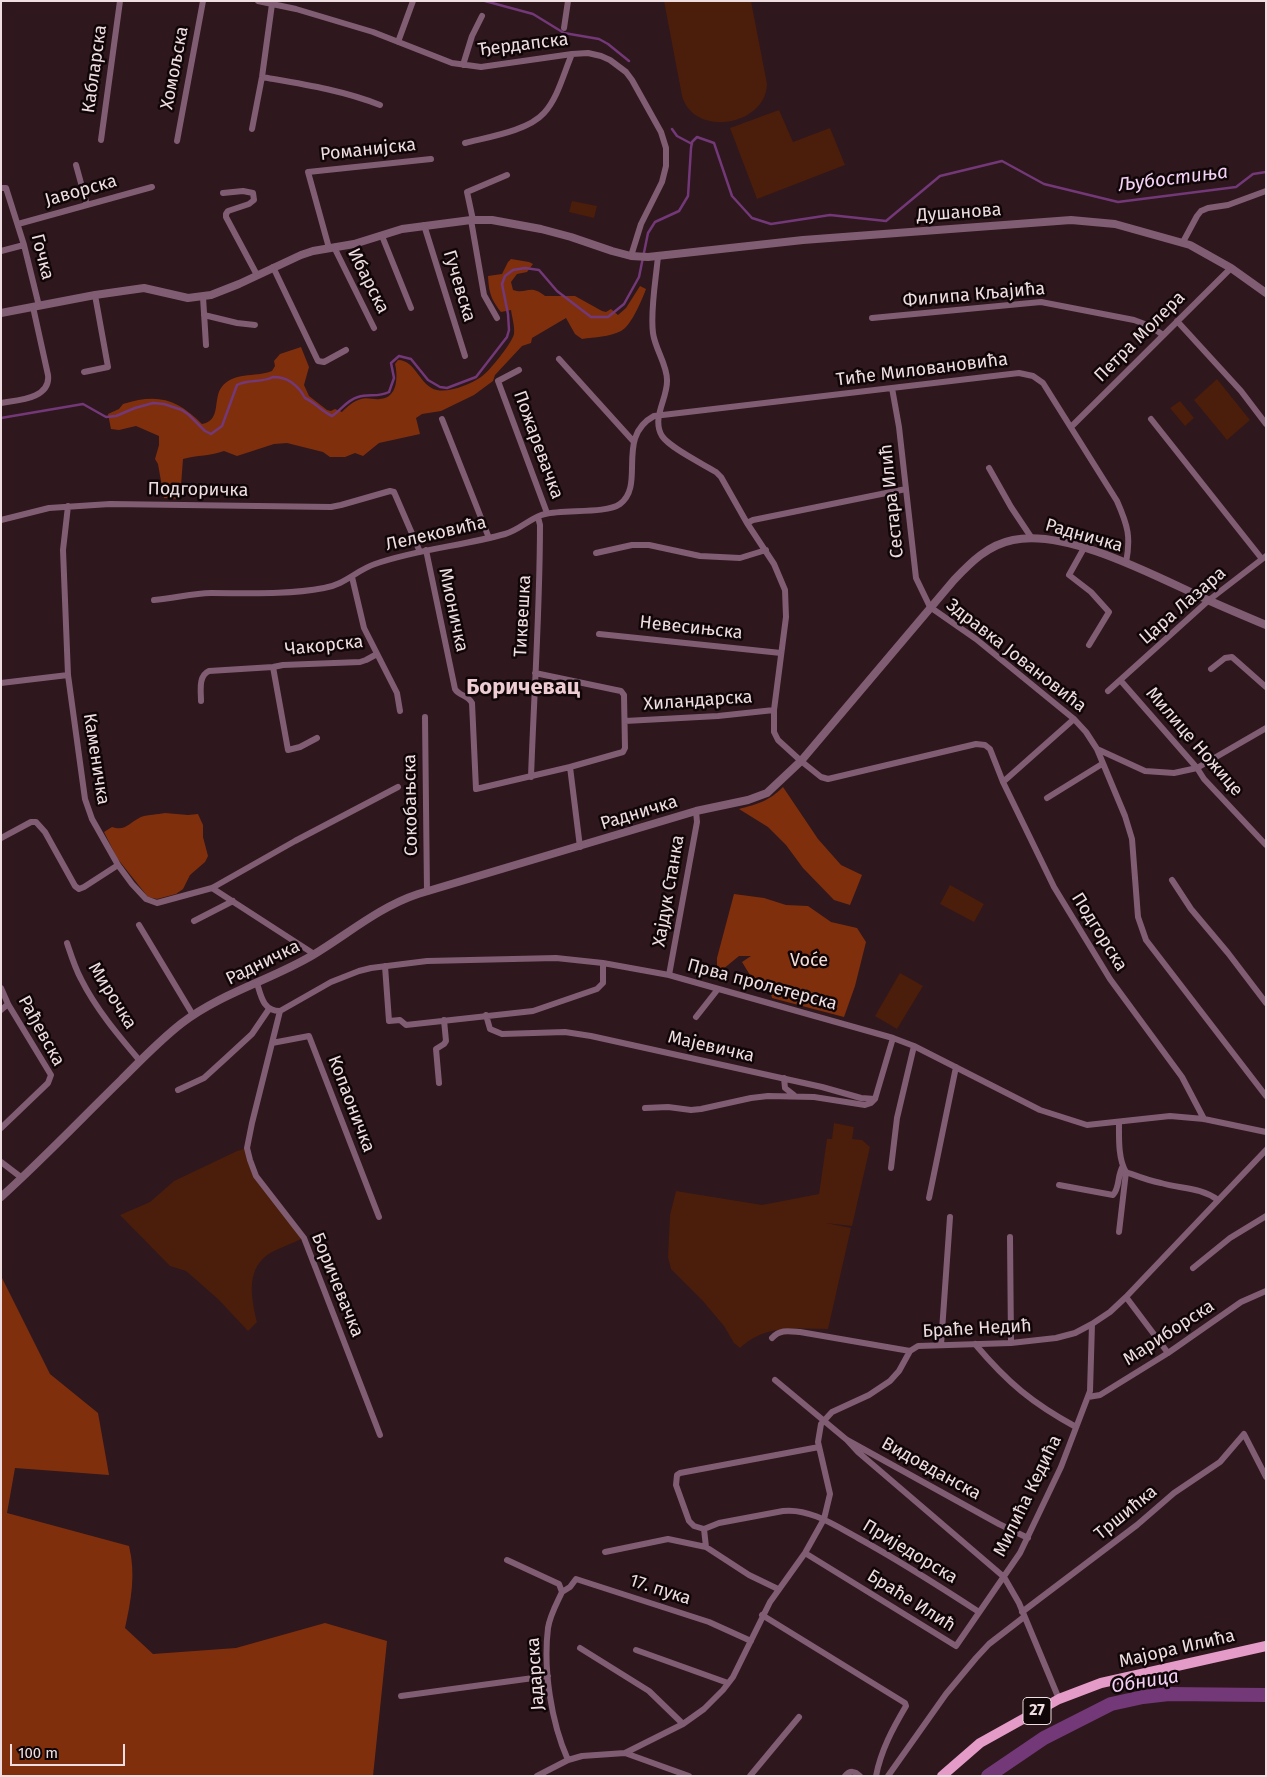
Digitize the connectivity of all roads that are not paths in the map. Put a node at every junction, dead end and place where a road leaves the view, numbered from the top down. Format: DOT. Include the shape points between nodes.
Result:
graph roads {
  1 [pos="120,1"];
  2 [pos="203,1"];
  3 [pos="258,1"];
  4 [pos="413,1"];
  5 [pos="568,1"];
  6 [pos="272,4"];
  7 [pos="482,16"];
  8 [pos="564,28"];
  9 [pos="398,42"];
  10 [pos="572,54"];
  11 [pos="463,65"];
  12 [pos="262,77"];
  13 [pos="380,105"];
  14 [pos="252,129"];
  15 [pos="101,140"];
  16 [pos="177,141"];
  17 [pos="465,143"];
  18 [pos="431,159"];
  19 [pos="76,166"];
  20 [pos="308,172"];
  21 [pos="507,175"];
  22 [pos="152,187"];
  23 [pos="4,188"];
  24 [pos="1266,191"];
  25 [pos="223,192"];
  26 [pos="87,205"];
  27 [pos="472,220"];
  28 [pos="18,224"];
  29 [pos="424,225"];
  30 [pos="382,236"];
  31 [pos="1183,242"];
  32 [pos="24,245"];
  33 [pos="331,248"];
  34 [pos="1,251"];
  35 [pos="635,256"];
  36 [pos="658,256"];
  37 [pos="273,267"];
  38 [pos="1231,268"];
  39 [pos="257,275"];
  40 [pos="1266,293"];
  41 [pos="96,295"];
  42 [pos="203,297"];
  43 [pos="36,306"];
  44 [pos="411,308"];
  45 [pos="1,313"];
  46 [pos="204,315"];
  47 [pos="497,318"];
  48 [pos="872,318"];
  49 [pos="1177,321"];
  50 [pos="255,325"];
  51 [pos="374,328"];
  52 [pos="1164,335"];
  53 [pos="206,344"];
  54 [pos="346,350"];
  55 [pos="465,356"];
  56 [pos="558,359"];
  57 [pos="519,370"];
  58 [pos="84,372"];
  59 [pos="892,388"];
  60 [pos="1,403"];
  61 [pos="659,415"];
  62 [pos="442,419"];
  63 [pos="1152,419"];
  64 [pos="1266,424"];
  65 [pos="1071,428"];
  66 [pos="634,442"];
  67 [pos="989,468"];
  68 [pos="906,489"];
  69 [pos="394,492"];
  70 [pos="68,506"];
  71 [pos="547,514"];
  72 [pos="538,517"];
  73 [pos="1,520"];
  74 [pos="747,523"];
  75 [pos="1031,537"];
  76 [pos="489,538"];
  77 [pos="1084,548"];
  78 [pos="766,550"];
  79 [pos="423,551"];
  80 [pos="596,553"];
  81 [pos="1264,558"];
  82 [pos="1126,563"];
  83 [pos="352,577"];
  84 [pos="154,600"];
  85 [pos="1209,600"];
  86 [pos="930,607"];
  87 [pos="1266,625"];
  88 [pos="599,634"];
  89 [pos="1089,645"];
  90 [pos="781,653"];
  91 [pos="378,654"];
  92 [pos="273,667"];
  93 [pos="1211,669"];
  94 [pos="535,673"];
  95 [pos="68,674"];
  96 [pos="1121,681"];
  97 [pos="1,683"];
  98 [pos="1266,687"];
  99 [pos="1108,691"];
  100 [pos="201,702"];
  101 [pos="774,710"];
  102 [pos="400,711"];
  103 [pos="425,716"];
  104 [pos="1074,719"];
  105 [pos="625,721"];
  106 [pos="1266,728"];
  107 [pos="317,738"];
  108 [pos="1097,749"];
  109 [pos="801,761"];
  110 [pos="1102,764"];
  111 [pos="570,767"];
  112 [pos="1197,768"];
  113 [pos="531,777"];
  114 [pos="1003,782"];
  115 [pos="398,787"];
  116 [pos="1048,798"];
  117 [pos="696,811"];
  118 [pos="1,838"];
  119 [pos="1266,845"];
  120 [pos="580,847"];
  121 [pos="118,866"];
  122 [pos="1172,880"];
  123 [pos="212,888"];
  124 [pos="427,892"];
  125 [pos="233,901"];
  126 [pos="194,921"];
  127 [pos="139,925"];
  128 [pos="67,942"];
  129 [pos="314,954"];
  130 [pos="603,963"];
  131 [pos="385,966"];
  132 [pos="669,976"];
  133 [pos="257,983"];
  134 [pos="1,988"];
  135 [pos="718,989"];
  136 [pos="8,1004"];
  137 [pos="1266,1004"];
  138 [pos="269,1009"];
  139 [pos="1,1010"];
  140 [pos="280,1011"];
  141 [pos="193,1015"];
  142 [pos="486,1016"];
  143 [pos="696,1017"];
  144 [pos="444,1020"];
  145 [pos="894,1038"];
  146 [pos="272,1043"];
  147 [pos="914,1046"];
  148 [pos="140,1061"];
  149 [pos="956,1067"];
  150 [pos="784,1078"];
  151 [pos="439,1083"];
  152 [pos="178,1090"];
  153 [pos="795,1096"];
  154 [pos="1266,1096"];
  155 [pos="875,1099"];
  156 [pos="645,1108"];
  157 [pos="1204,1119"];
  158 [pos="1120,1123"];
  159 [pos="1,1128"];
  160 [pos="1266,1132"];
  161 [pos="1266,1151"];
  162 [pos="1,1162"];
  163 [pos="891,1168"];
  164 [pos="1124,1169"];
  165 [pos="22,1178"];
  166 [pos="1059,1185"];
  167 [pos="1,1196"];
  168 [pos="929,1198"];
  169 [pos="1218,1200"];
  170 [pos="1266,1216"];
  171 [pos="379,1217"];
  172 [pos="950,1217"];
  173 [pos="1119,1232"];
  174 [pos="1010,1237"];
  175 [pos="1193,1268"];
  176 [pos="1266,1291"];
  177 [pos="1126,1298"];
  178 [pos="1092,1324"];
  179 [pos="772,1338"];
  180 [pos="1011,1343"];
  181 [pos="975,1344"];
  182 [pos="941,1345"];
  183 [pos="910,1351"];
  184 [pos="1168,1353"];
  185 [pos="775,1380"];
  186 [pos="1088,1398"];
  187 [pos="823,1421"];
  188 [pos="1076,1427"];
  189 [pos="380,1435"];
  190 [pos="847,1440"];
  191 [pos="819,1447"];
  192 [pos="1266,1477"];
  193 [pos="824,1519"];
  194 [pos="704,1529"];
  195 [pos="1028,1538"];
  196 [pos="706,1548"];
  197 [pos="605,1552"];
  198 [pos="805,1553"];
  199 [pos="507,1560"];
  200 [pos="1004,1577"];
  201 [pos="778,1589"];
  202 [pos="562,1592"];
  203 [pos="979,1612"];
  204 [pos="1023,1614"];
  205 [pos="762,1615"];
  206 [pos="751,1641"];
  207 [pos="1266,1646"];
  208 [pos="580,1648"];
  209 [pos="636,1650"];
  210 [pos="548,1676"];
  211 [pos="728,1683"];
  212 [pos="401,1696"];
  213 [pos="1059,1699"];
  214 [pos="799,1717"];
  215 [pos="683,1724"];
  216 [pos="625,1754"];
  217 [pos="568,1760"];
  218 [pos="537,1776"];
  219 [pos="689,1776"];
  220 [pos="750,1776"];
  221 [pos="845,1776"];
  222 [pos="860,1776"];
  223 [pos="876,1776"];
  224 [pos="888,1776"];
  225 [pos="942,1776"];
  1 -- 15 [label="street, Кабларска"];
  2 -- 16 [label="street, Хомољска"];
  3 -- 6 [label="street, Ђердапска"];
  4 -- 9 [label="street"];
  5 -- 8 [label="street"];
  6 -- 9 [label="street, Ђердапска" via="338,21"];
  6 -- 12 [label="street"];
  7 -- 11 [label="street"];
  9 -- 11 [label="street, Ђердапска"];
  10 -- 11 [label="street, Ђердапска" via="481,67"];
  10 -- 17 [label="street" via="555,95 536,120"];
  10 -- 35 [label="street, Ђердапска" via="601,56 619,66 632,80 664,140 666,166 662,182 641,224"];
  12 -- 13 [label="street" via="318,86"];
  12 -- 14 [label="street"];
  18 -- 20 [label="street, Романијска"];
  19 -- 26 [label="street"];
  20 -- 33 [label="street, Ибарска"];
  21 -- 27 [label="street" via="466,192"];
  22 -- 26 [label="street, Јаворска"];
  23 -- 28 [label="street, Гочка"];
  24 -- 31 [label="street" via="1201,211"];
  25 -- 39 [label="street" via="253,194 254,200 228,212 226,217"];
  26 -- 28 [label="street, Јаворска"];
  27 -- 29 [label="street, Душанова"];
  27 -- 35 [label="street, Душанова" via="492,220 541,229"];
  27 -- 47 [label="street" via="483,289"];
  28 -- 32 [label="street, Гочка"];
  29 -- 30 [label="street, Душанова"];
  29 -- 55 [label="street, Гучевска"];
  30 -- 33 [label="street, Душанова"];
  30 -- 44 [label="street"];
  31 -- 36 [label="street, Душанова" via="1115,224 1071,220 803,240"];
  31 -- 38 [label="street, Душанова"];
  32 -- 34 [label="street"];
  32 -- 43 [label="street, Гочка"];
  33 -- 37 [label="street, Душанова" via="301,255"];
  33 -- 51 [label="street, Ибарска"];
  35 -- 36 [label="street, Душанова"];
  36 -- 61 [label="street" via="653,331 668,382"];
  37 -- 39 [label="street, Душанова"];
  37 -- 54 [label="street" via="318,361 324,362"];
  38 -- 40 [label="street, Душанова"];
  38 -- 49 [label="street, Петра Молера"];
  39 -- 42 [label="street, Душанова"];
  41 -- 42 [label="street" via="144,288 188,298"];
  41 -- 43 [label="street"];
  41 -- 58 [label="street" via="108,367"];
  42 -- 46 [label="street"];
  43 -- 45 [label="street"];
  43 -- 60 [label="street, Гочка" via="48,384 37,395"];
  46 -- 50 [label="street"];
  46 -- 53 [label="street"];
  48 -- 52 [label="street, Филипа Кљајића" via="1042,302 1134,320"];
  49 -- 52 [label="street, Петра Молера"];
  49 -- 64 [label="street" via="1235,384"];
  52 -- 65 [label="street, Петра Молера"];
  56 -- 66 [label="street"];
  57 -- 71 [label="street, Пожаревачка" via="498,381"];
  59 -- 61 [label="street, Тиће Миловановића"];
  59 -- 65 [label="street, Тиће Миловановића" via="1024,374 1033,376 1043,383"];
  59 -- 68 [label="street, Сестара Илић"];
  61 -- 66 [label="street, Лелековића" via="644,423"];
  61 -- 74 [label="street" via="662,436 721,477"];
  62 -- 76 [label="street"];
  63 -- 81 [label="street"];
  65 -- 82 [label="street, Тиће Миловановића" via="1123,516 1129,543"];
  66 -- 71 [label="street, Лелековића" via="632,482 626,498 619,504 612,508"];
  67 -- 75 [label="street"];
  68 -- 74 [label="street"];
  68 -- 86 [label="street, Сестара Илић" via="916,578"];
  69 -- 70 [label="street, Подгоричка" via="386,491 330,507"];
  69 -- 79 [label="street, Мионичка"];
  70 -- 73 [label="street, Подгоричка"];
  70 -- 95 [label="street, Каменичка" via="63,550"];
  71 -- 72 [label="street, Лелековића"];
  72 -- 76 [label="street, Лелековића" via="514,531"];
  72 -- 94 [label="street, Тиквешка" via="540,582"];
  74 -- 78 [label="street"];
  75 -- 77 [label="street, Радничка"];
  75 -- 86 [label="street, Радничка" via="1004,542 983,553"];
  76 -- 79 [label="street, Лелековића"];
  77 -- 82 [label="street, Радничка"];
  77 -- 89 [label="street" via="1070,575 1109,612"];
  78 -- 80 [label="street" via="740,558 700,556 649,545 632,545"];
  78 -- 90 [label="street" via="785,590 786,617"];
  79 -- 83 [label="street, Лелековића" via="370,565"];
  79 -- 113 [label="street, Мионичка" via="455,689 472,703 476,789"];
  81 -- 85 [label="street, Цара Лазара"];
  82 -- 85 [label="street, Радничка"];
  83 -- 84 [label="street, Лелековића" via="313,590 209,593"];
  83 -- 91 [label="street, Чакорска" via="364,628"];
  85 -- 87 [label="street, Радничка"];
  85 -- 96 [label="street, Цара Лазара"];
  86 -- 104 [label="street, Здравка Јовановића" via="976,639"];
  86 -- 109 [label="street, Радничка"];
  88 -- 90 [label="street, Невесињска"];
  90 -- 101 [label="street"];
  91 -- 92 [label="street, Чакорска" via="360,662"];
  91 -- 102 [label="street, Чакорска" via="397,693"];
  92 -- 100 [label="street, Чакорска" via="206,672 201,680"];
  92 -- 107 [label="street, Чакорска" via="288,750"];
  93 -- 98 [label="street" via="1225,658 1232,657"];
  94 -- 105 [label="street" via="621,691"];
  94 -- 113 [label="street, Тиквешка"];
  95 -- 97 [label="street"];
  95 -- 121 [label="street, Каменичка" via="88,810"];
  96 -- 99 [label="street, Цара Лазара"];
  96 -- 112 [label="street, Милице Ножице"];
  101 -- 105 [label="street, Хиландарска"];
  101 -- 109 [label="street" via="775,736"];
  103 -- 124 [label="street, Сокобањска"];
  104 -- 108 [label="street, Здравка Јовановића"];
  104 -- 114 [label="street"];
  105 -- 111 [label="street, Мионичка" via="625,748 621,753"];
  106 -- 112 [label="street"];
  108 -- 110 [label="street, Здравка Јовановића"];
  108 -- 112 [label="street" via="1145,771 1174,773"];
  109 -- 114 [label="street, Подгорска" via="828,779 985,744"];
  109 -- 117 [label="street, Радничка" via="773,789 760,796"];
  110 -- 116 [label="street"];
  110 -- 154 [label="street, Здравка Јовановића" via="1132,839 1138,917 1146,940"];
  111 -- 113 [label="street, Мионичка"];
  111 -- 120 [label="street"];
  112 -- 119 [label="street, Милице Ножице"];
  114 -- 157 [label="street, Подгорска" via="1041,864 1067,910 1110,979 1182,1077"];
  115 -- 123 [label="street"];
  117 -- 120 [label="street, Радничка"];
  117 -- 132 [label="street, Хајдук Станка" via="697,822"];
  118 -- 121 [label="street" via="36,822 79,888"];
  120 -- 124 [label="street, Радничка"];
  121 -- 123 [label="street, Каменичка" via="151,902"];
  122 -- 137 [label="street"];
  123 -- 125 [label="street"];
  124 -- 129 [label="street, Радничка" via="388,907"];
  125 -- 126 [label="street"];
  125 -- 129 [label="street"];
  127 -- 141 [label="street"];
  128 -- 148 [label="street, Мирочка" via="89,993"];
  129 -- 133 [label="street, Радничка"];
  130 -- 131 [label="street, Прва пролетерска" via="556,958 427,961"];
  130 -- 132 [label="street, Прва пролетерска"];
  130 -- 142 [label="street" via="603,983 597,989 533,1011"];
  131 -- 140 [label="street, Прва пролетерска" via="359,971 331,982"];
  131 -- 144 [label="street" via="389,1021 400,1020 406,1025"];
  132 -- 135 [label="street, Прва пролетерска"];
  133 -- 138 [label="street"];
  133 -- 141 [label="street, Радничка"];
  134 -- 136 [label="street, Рађевска"];
  135 -- 143 [label="street"];
  135 -- 145 [label="street, Прва пролетерска"];
  136 -- 139 [label="street"];
  136 -- 159 [label="street, Рађевска" via="52,1075 48,1083"];
  138 -- 140 [label="street"];
  138 -- 152 [label="street" via="252,1034 204,1078"];
  140 -- 146 [label="street, Боричевачка"];
  141 -- 148 [label="street, Радничка"];
  142 -- 144 [label="street"];
  142 -- 150 [label="street, Мајевичка" via="490,1029 502,1034 565,1032 591,1036"];
  144 -- 151 [label="street" via="446,1041 436,1049"];
  145 -- 147 [label="street, Прва пролетерска"];
  145 -- 155 [label="street"];
  146 -- 171 [label="street, Копаоничка" via="309,1036"];
  146 -- 189 [label="street, Боричевачка" via="247,1148 250,1160 256,1176 304,1238"];
  147 -- 149 [label="street, Прва пролетерска"];
  147 -- 163 [label="street" via="897,1118"];
  148 -- 165 [label="street, Радничка"];
  149 -- 158 [label="street, Прва пролетерска" via="1040,1110 1087,1125"];
  149 -- 168 [label="street"];
  150 -- 153 [label="street" via="785,1088"];
  150 -- 155 [label="street, Мајевичка"];
  153 -- 155 [label="street" via="865,1105"];
  153 -- 156 [label="street" via="750,1098 696,1110"];
  157 -- 158 [label="street, Прва пролетерска" via="1170,1116"];
  157 -- 160 [label="street, Прва пролетерска"];
  158 -- 164 [label="street"];
  161 -- 169 [label="street, Браће Недић"];
  162 -- 165 [label="street"];
  164 -- 166 [label="street" via="1120,1170 1113,1195"];
  164 -- 169 [label="street" via="1161,1184 1196,1189"];
  164 -- 173 [label="street"];
  165 -- 167 [label="street, Радничка"];
  169 -- 177 [label="street, Браће Недић"];
  170 -- 175 [label="street" via="1230,1238"];
  172 -- 182 [label="street"];
  174 -- 180 [label="street"];
  176 -- 184 [label="street, Мариборска" via="1242,1302"];
  177 -- 178 [label="street, Браће Недић"];
  177 -- 184 [label="street"];
  178 -- 180 [label="street, Браће Недић" via="1056,1338"];
  178 -- 186 [label="street, Милића Кедића"];
  179 -- 183 [label="street" via="779,1332 793,1331"];
  180 -- 181 [label="street, Браће Недић"];
  181 -- 182 [label="street, Браће Недић"];
  181 -- 188 [label="street" via="1027,1397"];
  182 -- 183 [label="street, Браће Недић" via="918,1346"];
  183 -- 187 [label="street, Браће Недић" via="890,1381 832,1412"];
  184 -- 186 [label="street, Мариборска" via="1100,1395"];
  185 -- 187 [label="street, Видовданска"];
  186 -- 188 [label="street, Милића Кедића"];
  187 -- 190 [label="street, Видовданска"];
  187 -- 191 [label="street" via="818,1432"];
  188 -- 195 [label="street, Милића Кедића"];
  190 -- 195 [label="street, Видовданска"];
  190 -- 200 [label="street"];
  191 -- 193 [label="street" via="830,1494"];
  191 -- 194 [label="street" via="677,1475 676,1484 689,1521"];
  192 -- 204 [label="street, Тршићка" via="1244,1434 1220,1462 1174,1493"];
  193 -- 194 [label="street, Приједорска" via="783,1510"];
  193 -- 198 [label="street"];
  193 -- 203 [label="street, Приједорска"];
  194 -- 196 [label="street"];
  195 -- 200 [label="street, Милића Кедића"];
  196 -- 197 [label="street" via="668,1539"];
  196 -- 201 [label="street"];
  198 -- 201 [label="street"];
  198 -- 203 [label="street, Браће Илић" via="956,1646"];
  199 -- 202 [label="street" via="559,1584"];
  200 -- 203 [label="street, Браће Илић"];
  200 -- 204 [label="street, Милића Кедића"];
  201 -- 205 [label="street"];
  202 -- 206 [label="street, 17. пука" via="576,1579 709,1622"];
  202 -- 210 [label="street, Јадарска" via="548,1628"];
  204 -- 213 [label="street, Милића Кедића"];
  204 -- 224 [label="street, Тршићка" via="976,1658 946,1694"];
  205 -- 206 [label="street"];
  205 -- 223 [label="street" via="905,1703 882,1754"];
  206 -- 211 [label="street"];
  207 -- 213 [label="main road, Мајора Илића / 27" via="1088,1687"];
  208 -- 215 [label="street" via="649,1691"];
  209 -- 211 [label="street"];
  210 -- 212 [label="street"];
  210 -- 217 [label="street, Јадарска" via="557,1733"];
  211 -- 215 [label="street" via="704,1709"];
  213 -- 225 [label="main road, Мајора Илића / 27" via="980,1743"];
  214 -- 220 [label="street"];
  215 -- 216 [label="street"];
  216 -- 217 [label="street" via="595,1754"];
  216 -- 219 [label="street"];
  217 -- 218 [label="street"];
  221 -- 222 [label="street" via="852,1771"];
}
